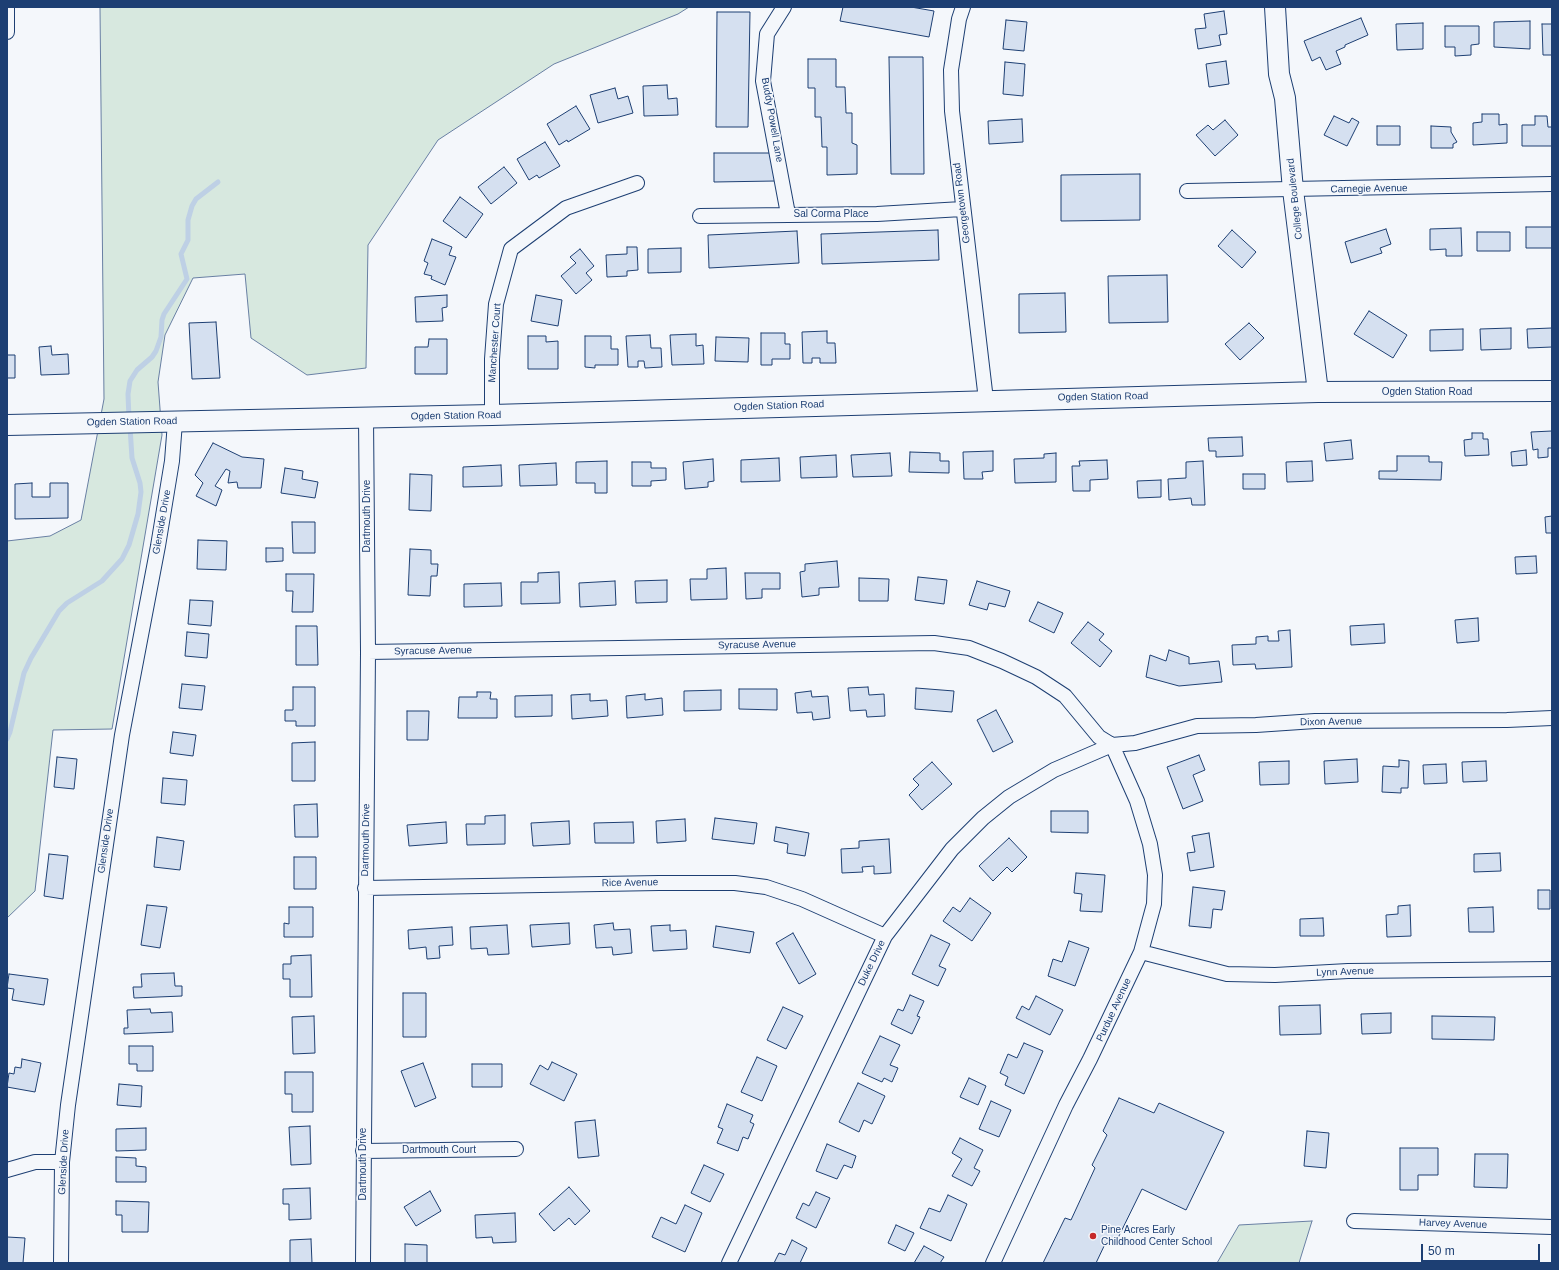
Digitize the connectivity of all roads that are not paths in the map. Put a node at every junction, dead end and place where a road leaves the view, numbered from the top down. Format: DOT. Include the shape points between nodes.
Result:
graph roads {
  1 [pos="7,7"];
  2 [pos="784,7"];
  3 [pos="963,7"];
  4 [pos="1275,7"];
  5 [pos="7,32"];
  6 [pos="637,183"];
  7 [pos="1552,184"];
  8 [pos="1294,190"];
  9 [pos="1187,191"];
  10 [pos="962,209"];
  11 [pos="788,214"];
  12 [pos="700,216"];
  13 [pos="1552,391"];
  14 [pos="1318,392"];
  15 [pos="986,400"];
  16 [pos="492,415"];
  17 [pos="366,417"];
  18 [pos="175,422"];
  19 [pos="7,425"];
  20 [pos="368,652"];
  21 [pos="1552,718"];
  22 [pos="1112,745"];
  23 [pos="365,888"];
  24 [pos="885,936"];
  25 [pos="1141,952"];
  26 [pos="1552,969"];
  27 [pos="516,1149"];
  28 [pos="363,1151"];
  29 [pos="62,1162"];
  30 [pos="7,1170"];
  31 [pos="1354,1221"];
  32 [pos="1552,1227"];
  33 [pos="61,1263"];
  34 [pos="363,1263"];
  35 [pos="729,1263"];
  36 [pos="993,1263"];
  1 -- 5 [label="street"];
  2 -- 11 [label="street, Buddy Powell Lane" via="767,34 763,81"];
  3 -- 10 [label="street, Georgetown Road" via="952,70 952,111"];
  4 -- 8 [label="street, College Boulevard"];
  6 -- 16 [label="street, Manchester Court" via="566,208 511,250 496,304 492,359"];
  7 -- 8 [label="street, Carnegie Avenue"];
  8 -- 9 [label="street, Carnegie Avenue"];
  8 -- 14 [label="street, College Boulevard"];
  10 -- 11 [label="street, Sal Corma Place" via="877,214"];
  10 -- 15 [label="street, Georgetown Road"];
  11 -- 12 [label="street, Sal Corma Place"];
  13 -- 14 [label="street, Ogden Station Road"];
  14 -- 15 [label="street, Ogden Station Road"];
  15 -- 16 [label="street, Ogden Station Road"];
  16 -- 17 [label="street, Ogden Station Road"];
  17 -- 18 [label="street, Ogden Station Road"];
  17 -- 20 [label="street, Dartmouth Drive"];
  18 -- 19 [label="street, Ogden Station Road"];
  18 -- 29 [label="street, Glenside Drive" via="172,461 160,538 122,735 105,844"];
  20 -- 22 [label="street, Syracuse Avenue" via="934,643 968,648 1036,677 1065,696 1099,737"];
  20 -- 23 [label="street, Dartmouth Drive"];
  21 -- 22 [label="street, Dixon Avenue" via="1315,721 1197,726 1135,743"];
  22 -- 24 [label="street, Duke Drive" via="1054,770 1009,797 983,818 952,849"];
  22 -- 25 [label="street, Purdue Avenue" via="1137,801 1154,867 1154,904"];
  23 -- 24 [label="street, Rice Avenue" via="734,883 766,887 802,899"];
  23 -- 28 [label="street, Dartmouth Drive"];
  24 -- 35 [label="street, Duke Drive"];
  25 -- 26 [label="street, Lynn Avenue" via="1227,974"];
  25 -- 36 [label="street, Purdue Avenue"];
  27 -- 28 [label="street, Dartmouth Court"];
  28 -- 34 [label="street, Dartmouth Drive"];
  29 -- 30 [label="street" via="35,1162"];
  29 -- 33 [label="street, Glenside Drive"];
  31 -- 32 [label="street, Harvey Avenue"];
}
